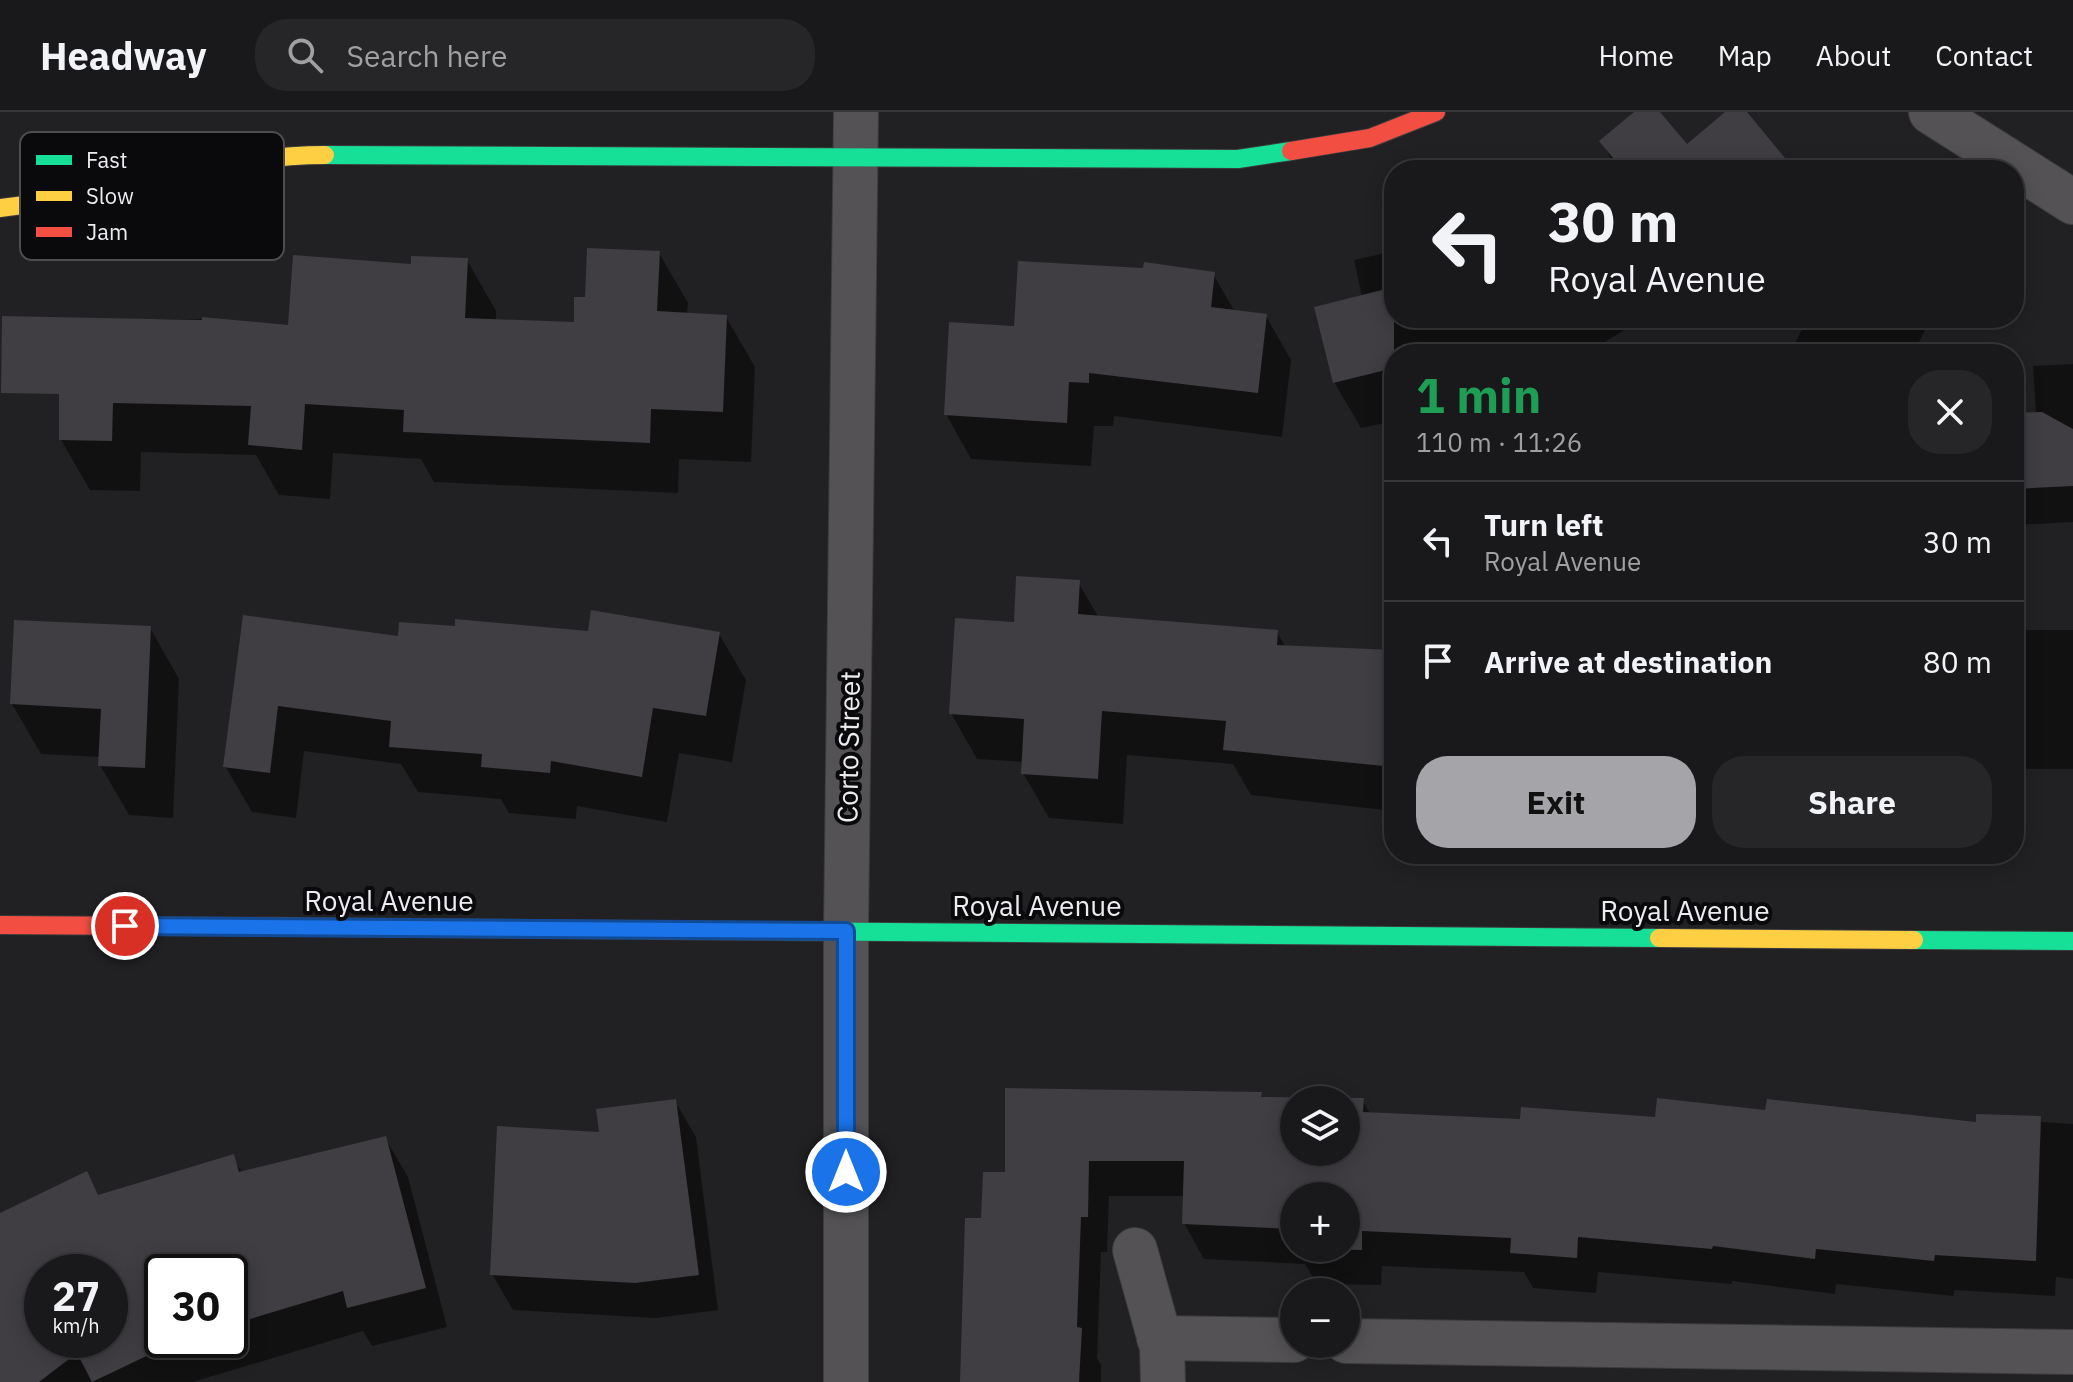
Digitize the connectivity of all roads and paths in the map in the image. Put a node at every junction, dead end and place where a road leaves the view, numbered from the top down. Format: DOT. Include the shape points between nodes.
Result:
graph roads {
  1 [pos="856,112"];
  2 [pos="1436,112"];
  3 [pos="1931,112"];
  4 [pos="856,156"];
  5 [pos="284,159"];
  6 [pos="2007,160"];
  7 [pos="2024,171"];
  8 [pos="2073,202"];
  9 [pos="20,206"];
  10 [pos="0,208"];
  11 [pos="0,925"];
  12 [pos="846,931"];
  13 [pos="2073,941"];
  14 [pos="1135,1250"];
  15 [pos="1159,1338"];
  16 [pos="1280,1340"];
  17 [pos="1360,1341"];
  18 [pos="2073,1352"];
  19 [pos="846,1382"];
  20 [pos="1163,1382"];
  1 -- 4 [label="street, Corto Street"];
  2 -- 4 [label="main road" via="1370,138 1238,159"];
  3 -- 6 [label="street"];
  4 -- 5 [label="main road"];
  4 -- 12 [label="street, Corto Street"];
  7 -- 8 [label="street"];
  9 -- 10 [label="main road"];
  11 -- 12 [label="main road, Royal Avenue"];
  12 -- 13 [label="main road, Royal Avenue"];
  12 -- 19 [label="street, Corto Street"];
  14 -- 15 [label="street"];
  15 -- 16 [label="street"];
  15 -- 20 [label="street"];
  17 -- 18 [label="street"];
}
